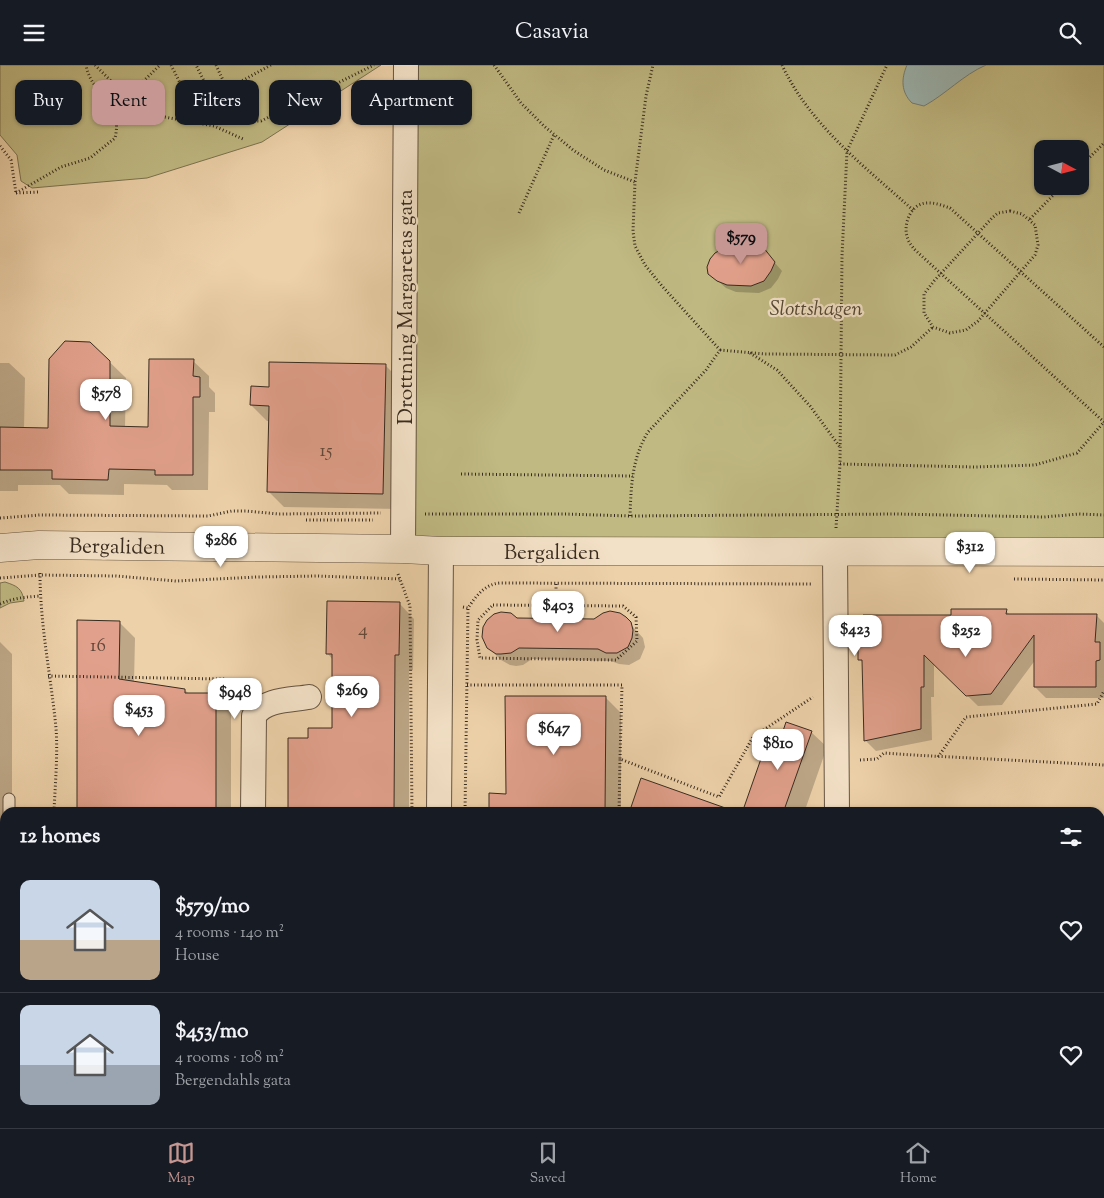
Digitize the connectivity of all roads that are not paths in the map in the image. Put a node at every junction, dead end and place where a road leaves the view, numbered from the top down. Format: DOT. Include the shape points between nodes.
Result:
graph roads {
  1 [pos="406,65"];
  2 [pos="0,548"];
  3 [pos="403,549"];
  4 [pos="441,551"];
  5 [pos="1104,552"];
  6 [pos="835,553"];
  7 [pos="309,697"];
  8 [pos="9,799"];
  9 [pos="9,807"];
  10 [pos="253,807"];
  11 [pos="439,807"];
  12 [pos="837,807"];
  1 -- 3 [label="street, Drottning Margaretas gata"];
  2 -- 3 [label="street, Bergaliden" via="39,545"];
  3 -- 4 [label="street, Bergaliden"];
  4 -- 6 [label="street, Bergaliden"];
  4 -- 11 [label="street"];
  5 -- 6 [label="street, Bergaliden"];
  6 -- 12 [label="street"];
  7 -- 10 [label="street" via="268,703 254,716"];
  8 -- 9 [label="lane"];
}
